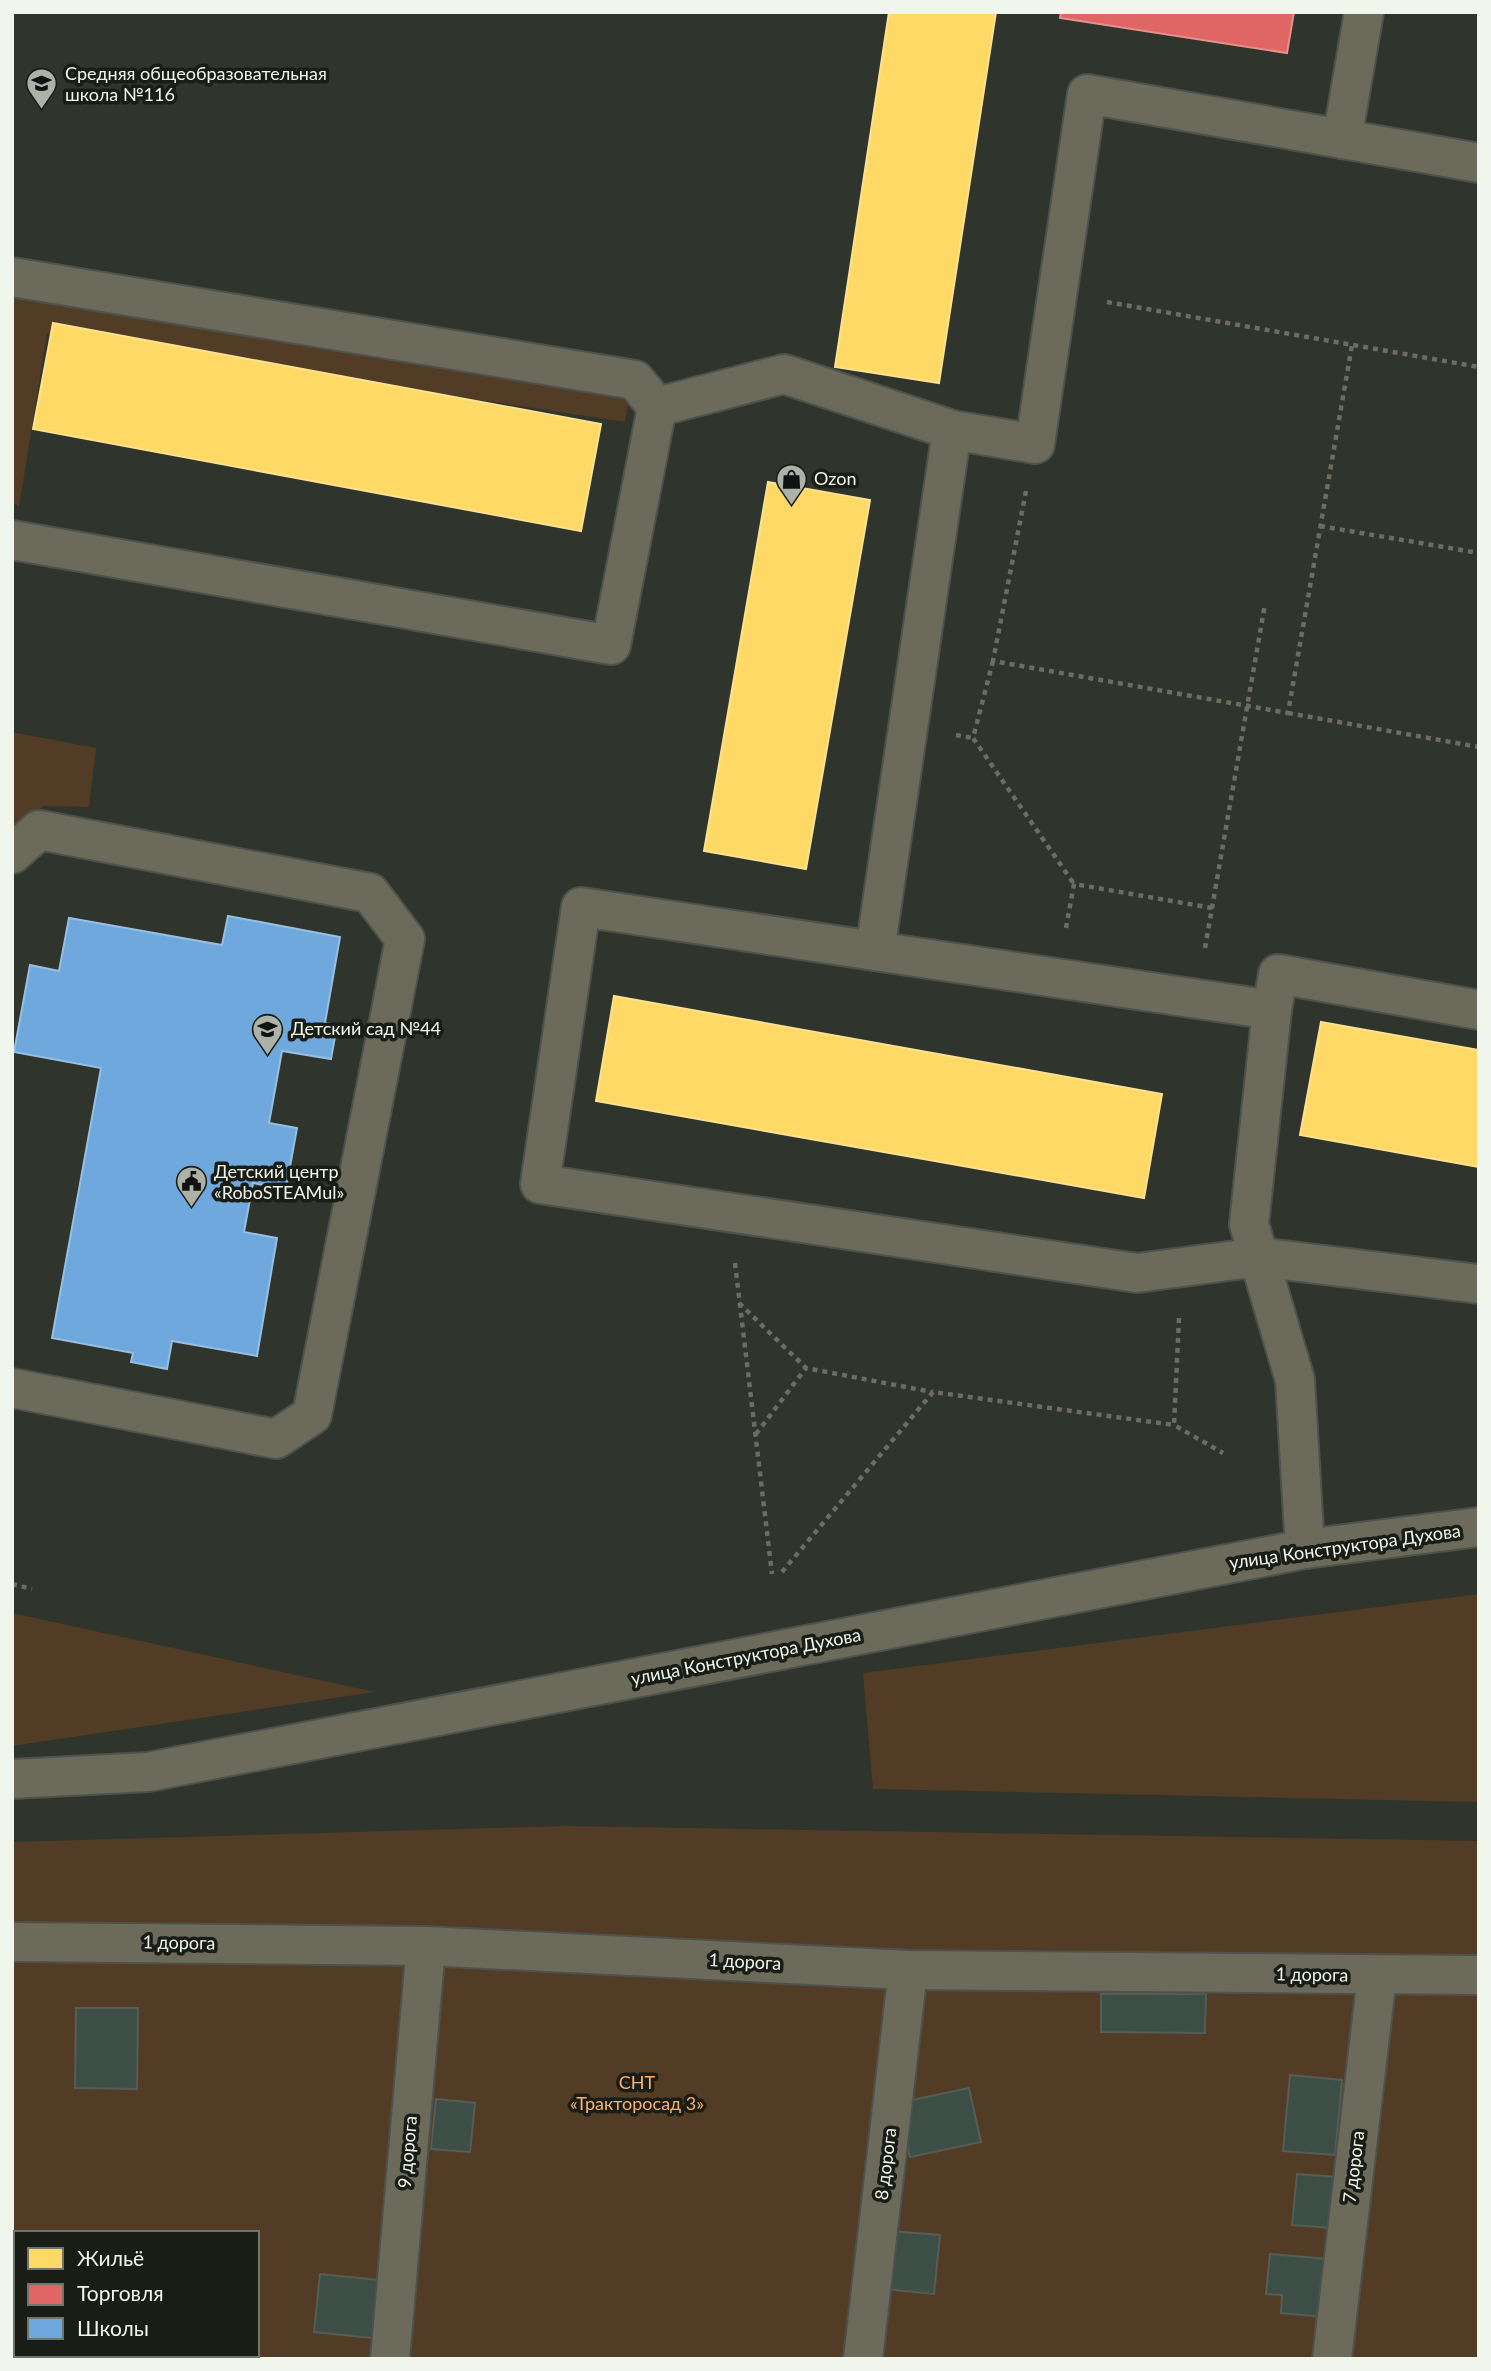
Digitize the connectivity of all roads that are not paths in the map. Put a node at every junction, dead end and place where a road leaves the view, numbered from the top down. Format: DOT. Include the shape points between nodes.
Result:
graph roads {
  1 [pos="1364,12"];
  2 [pos="1342,139"];
  3 [pos="1479,163"];
  4 [pos="12,277"];
  5 [pos="657,407"];
  6 [pos="952,430"];
  7 [pos="12,540"];
  8 [pos="12,854"];
  9 [pos="876,951"];
  10 [pos="1272,1010"];
  11 [pos="1479,1010"];
  12 [pos="1259,1257"];
  13 [pos="1479,1284"];
  14 [pos="12,1388"];
  15 [pos="1479,1528"];
  16 [pos="1305,1549"];
  17 [pos="12,1779"];
  18 [pos="12,1942"];
  19 [pos="426,1946"];
  20 [pos="908,1970"];
  21 [pos="1479,1975"];
  22 [pos="1377,1976"];
  23 [pos="390,2359"];
  24 [pos="863,2359"];
  25 [pos="1332,2359"];
  1 -- 2 [label="street"];
  2 -- 3 [label="street"];
  2 -- 6 [label="street" via="1087,94 1035,444"];
  4 -- 5 [label="street" via="635,380"];
  5 -- 6 [label="street" via="784,374"];
  5 -- 7 [label="street" via="611,645"];
  6 -- 9 [label="street"];
  8 -- 14 [label="street" via="39,830 370,893 405,939 312,1415 276,1439"];
  9 -- 10 [label="street"];
  9 -- 12 [label="street" via="581,907 540,1184 1137,1273"];
  10 -- 11 [label="street" via="1278,974"];
  10 -- 12 [label="street" via="1249,1224"];
  12 -- 13 [label="street"];
  12 -- 16 [label="street" via="1295,1380"];
  15 -- 16 [label="street, улица Конструктора Духова"];
  16 -- 17 [label="street, улица Конструктора Духова" via="148,1772"];
  18 -- 19 [label="street, 1 дорога"];
  19 -- 20 [label="street, 1 дорога"];
  19 -- 23 [label="street, 9 дорога"];
  20 -- 22 [label="street, 1 дорога"];
  20 -- 24 [label="street, 8 дорога"];
  21 -- 22 [label="street, 1 дорога"];
  22 -- 25 [label="street, 7 дорога"];
}
